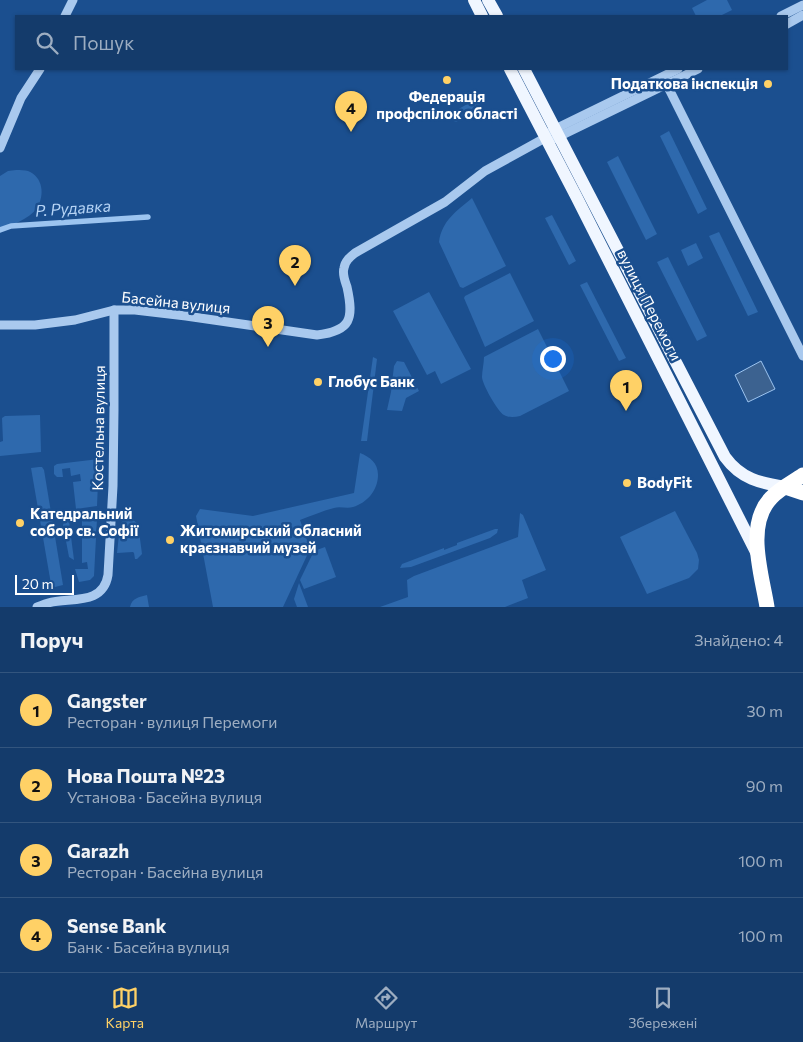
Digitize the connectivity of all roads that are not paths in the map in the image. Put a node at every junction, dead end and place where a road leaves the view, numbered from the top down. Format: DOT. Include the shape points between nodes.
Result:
graph roads {
  1 [pos="73,0"];
  2 [pos="474,0"];
  3 [pos="488,0"];
  4 [pos="803,5"];
  5 [pos="66,15"];
  6 [pos="482,15"];
  7 [pos="496,15"];
  8 [pos="783,15"];
  9 [pos="803,16"];
  10 [pos="788,24"];
  11 [pos="39,70"];
  12 [pos="511,70"];
  13 [pos="524,70"];
  14 [pos="677,70"];
  15 [pos="695,70"];
  16 [pos="665,81"];
  17 [pos="550,136"];
  18 [pos="0,148"];
  19 [pos="114,310"];
  20 [pos="0,325"];
  21 [pos="803,356"];
  22 [pos="803,475"];
  23 [pos="785,487"];
  24 [pos="803,493"];
  25 [pos="758,557"];
  26 [pos="37,607"];
  27 [pos="767,607"];
  1 -- 5 [label="street"];
  2 -- 6 [label="main road"];
  3 -- 7 [label="main road"];
  4 -- 8 [label="street"];
  9 -- 10 [label="street"];
  11 -- 18 [label="street" via="21,98"];
  12 -- 17 [label="main road, вулиця Перемоги"];
  13 -- 17 [label="main road, вулиця Перемоги"];
  14 -- 16 [label="street"];
  15 -- 16 [label="street"];
  16 -- 17 [label="street"];
  16 -- 21 [label="street"];
  17 -- 19 [label="street, Басейна вулиця" via="485,171 445,202 348,259 344,275 349,319 342,329 332,334 317,335 186,316"];
  17 -- 23 [label="main road, вулиця Перемоги" via="725,457 743,475"];
  17 -- 25 [label="main road, вулиця Перемоги" via="577,198"];
  19 -- 20 [label="street, Басейна вулиця" via="74,320"];
  19 -- 26 [label="street, Костельна вулиця" via="113,486 106,585 93,596 49,602"];
  22 -- 23 [label="highway"];
  23 -- 24 [label="highway"];
  23 -- 25 [label="highway" via="764,505 757,532"];
  25 -- 27 [label="highway"];
}
